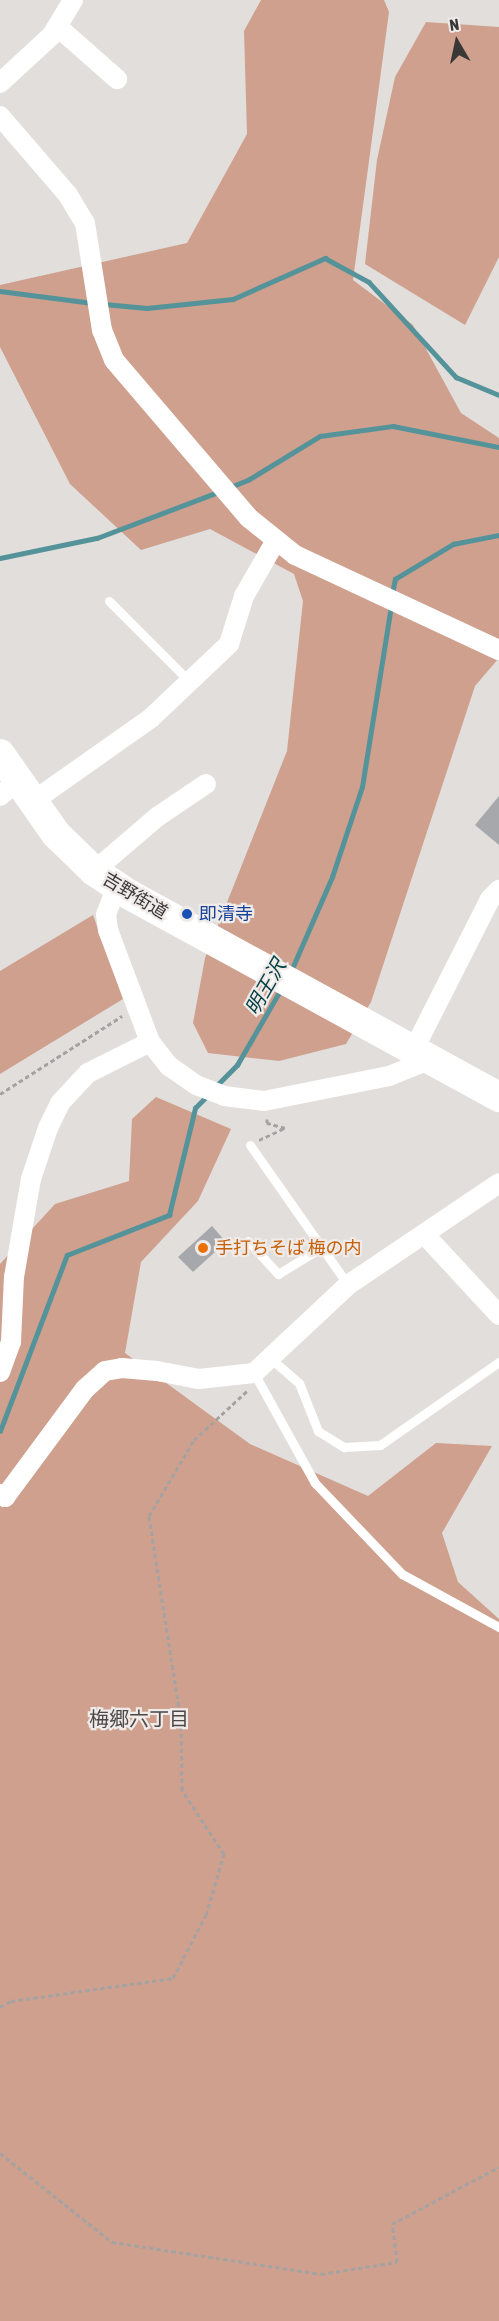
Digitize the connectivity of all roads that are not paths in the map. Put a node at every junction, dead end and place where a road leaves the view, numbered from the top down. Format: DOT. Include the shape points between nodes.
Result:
graph roads {
  1 [pos="73,0"];
  2 [pos="58,27"];
  3 [pos="117,79"];
  4 [pos="0,83"];
  5 [pos="0,116"];
  6 [pos="275,542"];
  7 [pos="109,601"];
  8 [pos="497,649"];
  9 [pos="189,681"];
  10 [pos="0,754"];
  11 [pos="206,784"];
  12 [pos="16,793"];
  13 [pos="105,879"];
  14 [pos="499,890"];
  15 [pos="150,1042"];
  16 [pos="421,1055"];
  17 [pos="499,1097"];
  18 [pos="250,1145"];
  19 [pos="499,1183"];
  20 [pos="425,1235"];
  21 [pos="248,1241"];
  22 [pos="322,1248"];
  23 [pos="348,1285"];
  24 [pos="499,1315"];
  25 [pos="270,1358"];
  26 [pos="499,1362"];
  27 [pos="0,1372"];
  28 [pos="254,1373"];
  29 [pos="0,1494"];
  30 [pos="499,1627"];
  1 -- 2 [label="street"];
  2 -- 3 [label="street"];
  2 -- 4 [label="street"];
  5 -- 6 [label="street" via="68,195 85,223 102,330 114,360 178,440"];
  6 -- 8 [label="street"];
  6 -- 9 [label="street" via="244,596 229,644"];
  7 -- 9 [label="lane"];
  9 -- 12 [label="street" via="151,718"];
  10 -- 12 [label="main road, 吉野街道"];
  11 -- 13 [label="street" via="157,817"];
  12 -- 13 [label="main road, 吉野街道"];
  13 -- 15 [label="street" via="108,930"];
  13 -- 16 [label="main road, 吉野街道"];
  14 -- 16 [label="street" via="490,899"];
  15 -- 16 [label="street" via="169,1066 196,1085 224,1096 264,1101 389,1076"];
  15 -- 27 [label="street" via="88,1073 60,1103 48,1128 31,1179 14,1277 11,1342"];
  16 -- 17 [label="main road, 吉野街道"];
  18 -- 22 [label="lane"];
  19 -- 20 [label="street"];
  20 -- 23 [label="street"];
  20 -- 24 [label="street"];
  21 -- 22 [label="lane" via="278,1274"];
  22 -- 23 [label="lane"];
  23 -- 25 [label="street"];
  25 -- 26 [label="lane" via="299,1383 318,1431 344,1447 380,1445"];
  25 -- 28 [label="street"];
  28 -- 29 [label="street" via="199,1379 122,1368 105,1371 85,1389 5,1497"];
  28 -- 30 [label="lane" via="315,1483 402,1574"];
}
